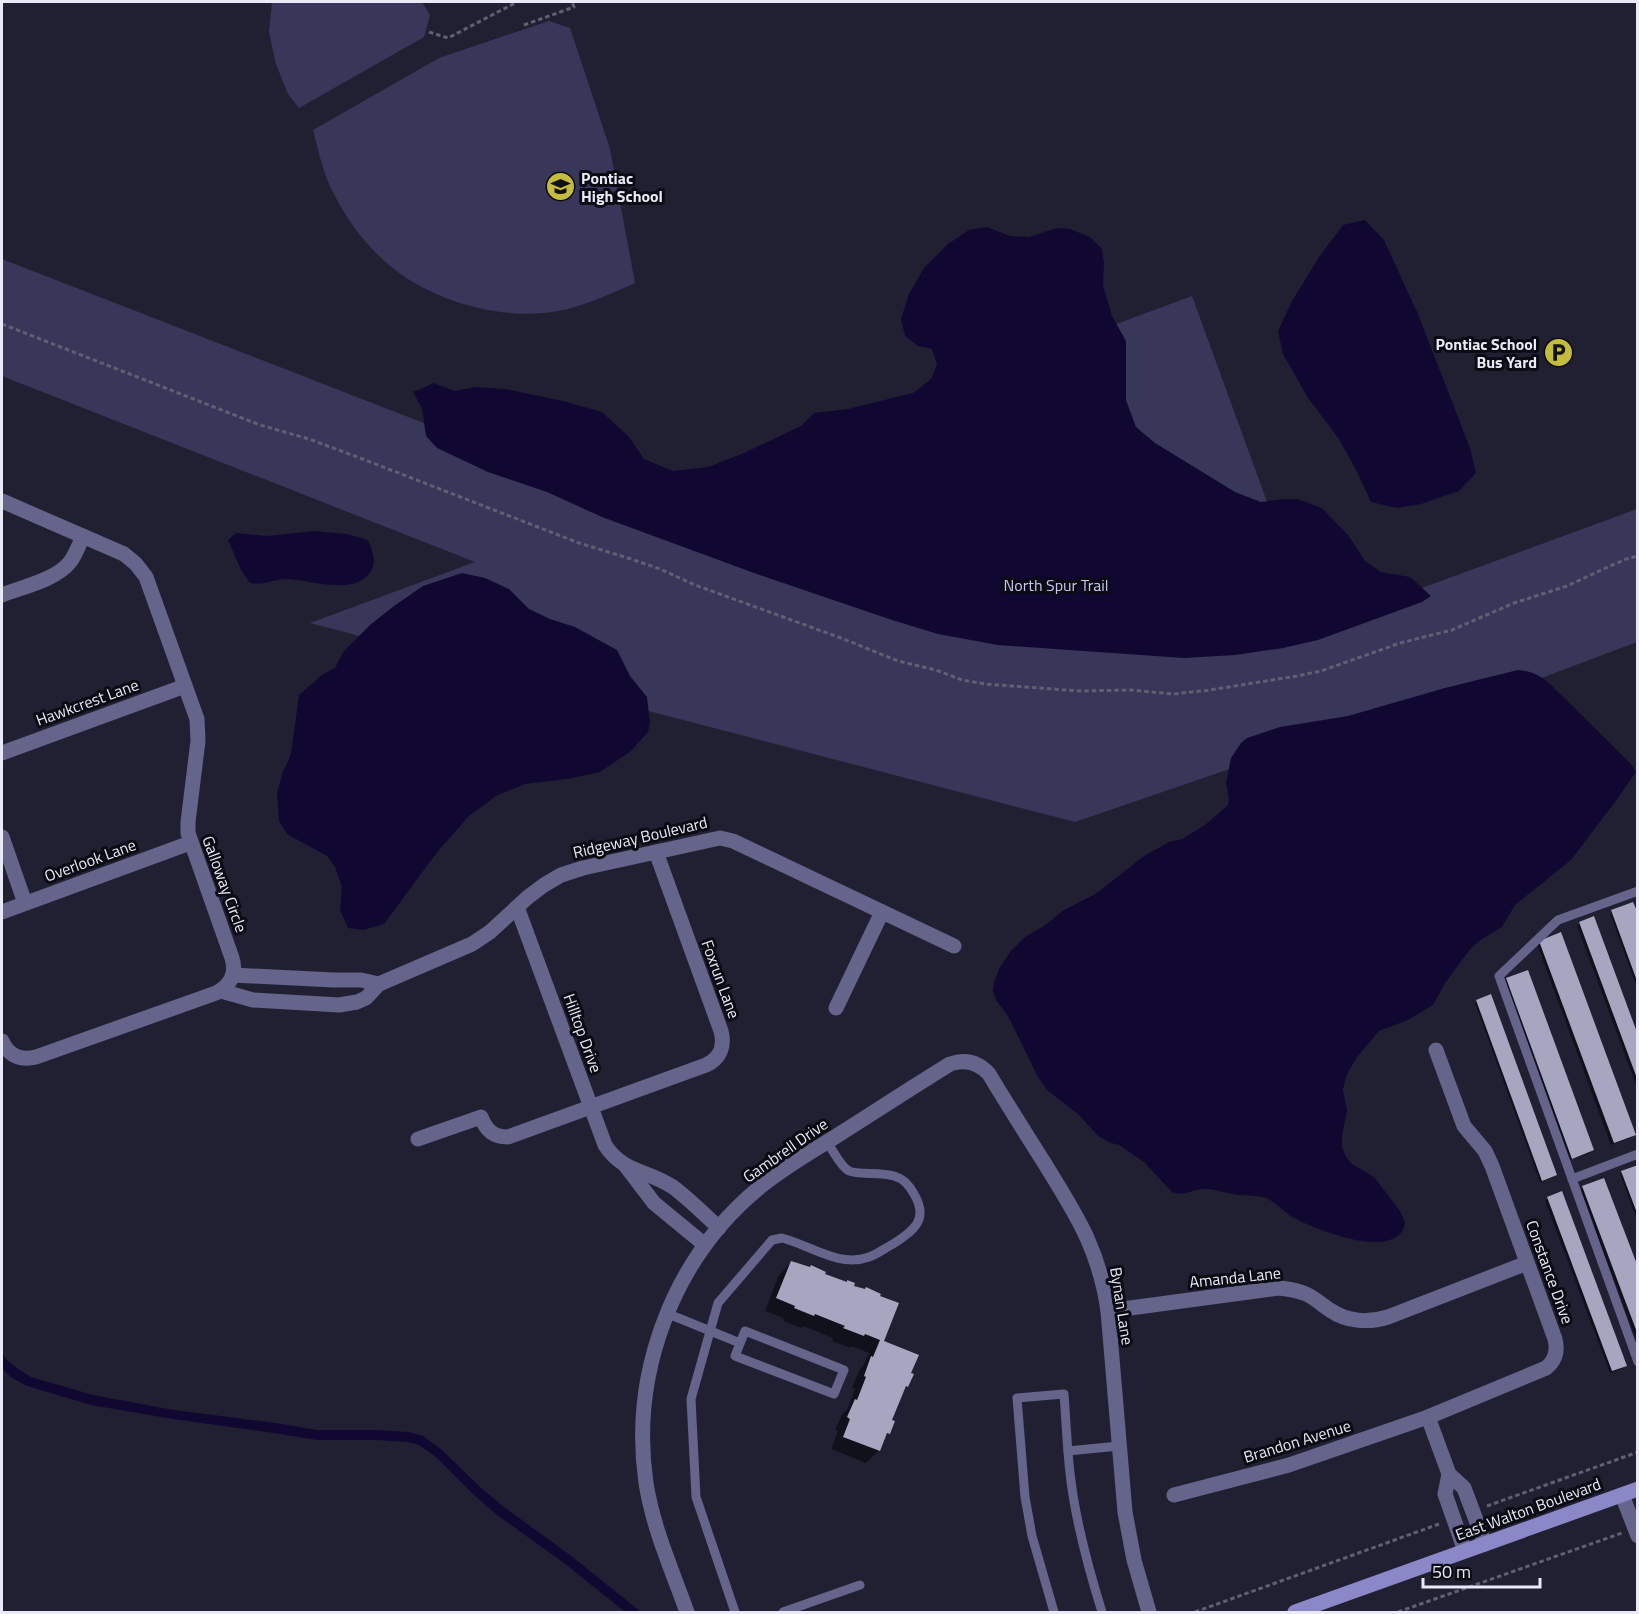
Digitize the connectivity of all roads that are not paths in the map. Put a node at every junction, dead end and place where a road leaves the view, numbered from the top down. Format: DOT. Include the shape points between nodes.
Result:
graph roads {
  1 [pos="2,501"];
  2 [pos="83,536"];
  3 [pos="2,595"];
  4 [pos="185,686"];
  5 [pos="2,753"];
  6 [pos="2,837"];
  7 [pos="190,843"];
  8 [pos="656,852"];
  9 [pos="1638,891"];
  10 [pos="25,903"];
  11 [pos="517,907"];
  12 [pos="2,912"];
  13 [pos="882,912"];
  14 [pos="954,946"];
  15 [pos="233,975"];
  16 [pos="379,984"];
  17 [pos="221,991"];
  18 [pos="836,1008"];
  19 [pos="2,1041"];
  20 [pos="1436,1050"];
  21 [pos="950,1064"];
  22 [pos="590,1107"];
  23 [pos="418,1139"];
  24 [pos="827,1142"];
  25 [pos="1638,1154"];
  26 [pos="625,1165"];
  27 [pos="1572,1179"];
  28 [pos="719,1228"];
  29 [pos="705,1245"];
  30 [pos="1527,1263"];
  31 [pos="1108,1311"];
  32 [pos="666,1313"];
  33 [pos="710,1331"];
  34 [pos="740,1343"];
  35 [pos="1638,1362"];
  36 [pos="1428,1417"];
  37 [pos="1119,1446"];
  38 [pos="1068,1451"];
  39 [pos="1449,1474"];
  40 [pos="1638,1489"];
  41 [pos="1174,1495"];
  42 [pos="1622,1495"];
  43 [pos="1636,1532"];
  44 [pos="1485,1544"];
  45 [pos="1466,1551"];
  46 [pos="860,1585"];
  47 [pos="687,1612"];
  48 [pos="735,1612"];
  49 [pos="783,1612"];
  50 [pos="1054,1612"];
  51 [pos="1102,1612"];
  52 [pos="1149,1612"];
  53 [pos="1295,1612"];
  1 -- 2 [label="street, Galloway Circle"];
  2 -- 3 [label="street" via="71,561 61,571"];
  2 -- 4 [label="street, Galloway Circle" via="124,554 143,572"];
  4 -- 5 [label="street, Hawkcrest Lane"];
  4 -- 7 [label="street, Galloway Circle" via="199,734 188,822"];
  6 -- 10 [label="street"];
  7 -- 10 [label="street, Overlook Lane"];
  7 -- 15 [label="street, Galloway Circle" via="232,958"];
  8 -- 11 [label="street, Ridgeway Boulevard" via="568,872"];
  8 -- 13 [label="street, Ridgeway Boulevard" via="715,838 729,839"];
  8 -- 22 [label="street, Foxrun Lane" via="721,1031 723,1046 711,1063"];
  9 -- 27 [label="lane" via="1558,920 1499,976"];
  10 -- 12 [label="street, Overlook Lane"];
  11 -- 16 [label="street, Ridgeway Boulevard" via="472,944"];
  11 -- 22 [label="street, Hilltop Drive"];
  13 -- 14 [label="street, Ridgeway Boulevard"];
  13 -- 18 [label="street"];
  15 -- 16 [label="street"];
  15 -- 17 [label="street"];
  16 -- 17 [label="street, Ridgeway Boulevard" via="366,998 347,1004 253,1000"];
  17 -- 19 [label="street" via="31,1058 12,1054"];
  20 -- 30 [label="street, Constance Drive" via="1464,1126 1488,1158"];
  21 -- 24 [label="street, Gambrell Drive"];
  21 -- 31 [label="street, Bynan Lane" via="969,1062 989,1074 1084,1229 1100,1270"];
  22 -- 23 [label="street" via="508,1137 488,1131 481,1117"];
  22 -- 26 [label="street, Hilltop Drive" via="605,1145"];
  24 -- 28 [label="street, Gambrell Drive" via="759,1188"];
  24 -- 33 [label="lane" via="848,1170 895,1176 905,1182 919,1203 918,1222 909,1233 860,1260 840,1259 782,1238 772,1240 718,1303"];
  25 -- 27 [label="lane"];
  26 -- 28 [label="street, Hilltop Drive" via="675,1188"];
  26 -- 29 [label="street, Hilltop Drive" via="654,1203"];
  27 -- 35 [label="lane"];
  28 -- 29 [label="street, Gambrell Drive"];
  29 -- 32 [label="street, Gambrell Drive"];
  30 -- 31 [label="street, Amanda Lane" via="1374,1320 1344,1318 1310,1296 1279,1288"];
  30 -- 36 [label="street, Constance Drive" via="1556,1344 1552,1363"];
  31 -- 37 [label="street, Bynan Lane"];
  32 -- 33 [label="lane"];
  32 -- 47 [label="street, Gambrell Drive" via="646,1393 643,1451 654,1516"];
  33 -- 34 [label="lane"];
  33 -- 48 [label="lane" via="691,1400 696,1497"];
  34 -- 34 [label="lane" via="735,1356 834,1394 844,1370 745,1331"];
  36 -- 39 [label="street"];
  36 -- 41 [label="street, Brandon Avenue" via="1289,1465"];
  37 -- 38 [label="lane"];
  37 -- 52 [label="street, Bynan Lane" via="1128,1536"];
  38 -- 50 [label="lane" via="1064,1394 1017,1398 1025,1497"];
  38 -- 51 [label="lane" via="1078,1520"];
  39 -- 44 [label="street" via="1464,1488"];
  39 -- 45 [label="street" via="1445,1494"];
  40 -- 42 [label="main road, East Walton Boulevard"];
  42 -- 43 [label="street"];
  42 -- 44 [label="main road, East Walton Boulevard"];
  44 -- 45 [label="main road, East Walton Boulevard"];
  45 -- 53 [label="main road, East Walton Boulevard"];
  46 -- 49 [label="lane"];
}
